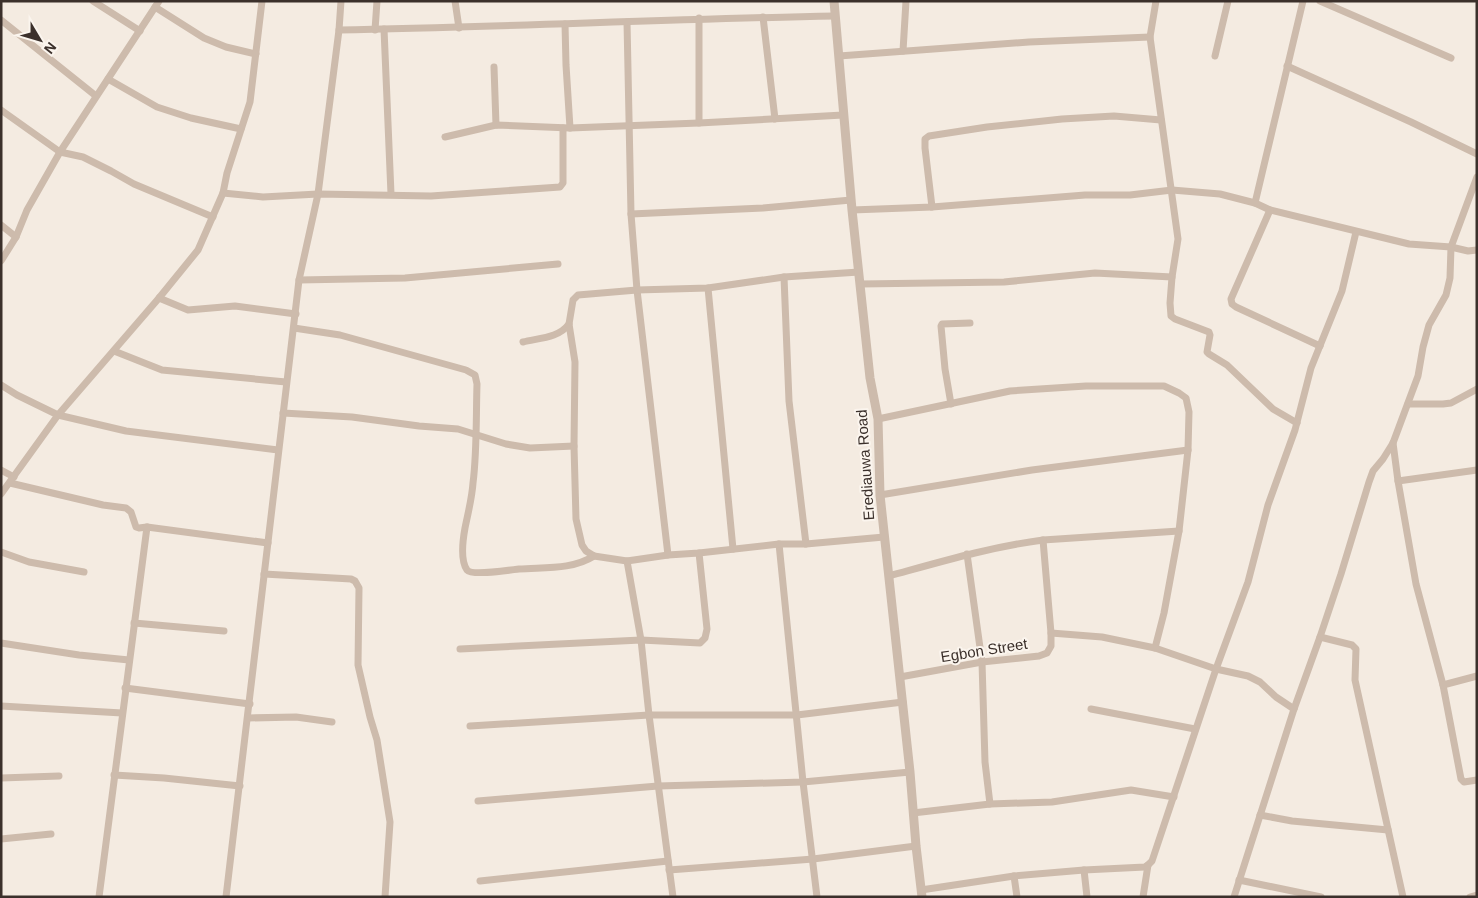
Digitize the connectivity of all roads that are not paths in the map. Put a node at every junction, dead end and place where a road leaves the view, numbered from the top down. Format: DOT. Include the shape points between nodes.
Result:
graph roads {
  1 [pos="93,1"];
  2 [pos="262,1"];
  3 [pos="341,1"];
  4 [pos="377,1"];
  5 [pos="455,1"];
  6 [pos="834,1"];
  7 [pos="906,1"];
  8 [pos="1156,1"];
  9 [pos="1228,1"];
  10 [pos="1303,1"];
  11 [pos="1320,1"];
  12 [pos="157,4"];
  13 [pos="835,16"];
  14 [pos="763,17"];
  15 [pos="699,18"];
  16 [pos="1,20"];
  17 [pos="627,22"];
  18 [pos="565,24"];
  19 [pos="459,28"];
  20 [pos="384,29"];
  21 [pos="339,30"];
  22 [pos="375,30"];
  23 [pos="140,31"];
  24 [pos="1150,37"];
  25 [pos="904,51"];
  26 [pos="256,54"];
  27 [pos="839,56"];
  28 [pos="1215,56"];
  29 [pos="1451,58"];
  30 [pos="1287,66"];
  31 [pos="494,67"];
  32 [pos="108,79"];
  33 [pos="96,96"];
  34 [pos="1,110"];
  35 [pos="843,115"];
  36 [pos="775,119"];
  37 [pos="1161,120"];
  38 [pos="699,123"];
  39 [pos="496,125"];
  40 [pos="629,126"];
  41 [pos="566,128"];
  42 [pos="241,129"];
  43 [pos="445,138"];
  44 [pos="60,152"];
  45 [pos="1477,154"];
  46 [pos="1477,177"];
  47 [pos="1172,190"];
  48 [pos="223,193"];
  49 [pos="318,194"];
  50 [pos="391,194"];
  51 [pos="851,200"];
  52 [pos="1255,203"];
  53 [pos="932,207"];
  54 [pos="852,210"];
  55 [pos="1270,210"];
  56 [pos="631,214"];
  57 [pos="213,217"];
  58 [pos="1,225"];
  59 [pos="1356,232"];
  60 [pos="16,237"];
  61 [pos="1451,248"];
  62 [pos="1477,250"];
  63 [pos="1,261"];
  64 [pos="558,264"];
  65 [pos="859,272"];
  66 [pos="784,277"];
  67 [pos="1172,277"];
  68 [pos="299,280"];
  69 [pos="860,284"];
  70 [pos="708,288"];
  71 [pos="637,290"];
  72 [pos="159,298"];
  73 [pos="296,314"];
  74 [pos="970,323"];
  75 [pos="569,324"];
  76 [pos="294,328"];
  77 [pos="523,342"];
  78 [pos="1320,346"];
  79 [pos="114,351"];
  80 [pos="286,382"];
  81 [pos="1,385"];
  82 [pos="1477,389"];
  83 [pos="951,404"];
  84 [pos="1408,404"];
  85 [pos="283,413"];
  86 [pos="58,415"];
  87 [pos="878,419"];
  88 [pos="1297,424"];
  89 [pos="475,434"];
  90 [pos="1392,443"];
  91 [pos="574,446"];
  92 [pos="278,450"];
  93 [pos="1188,450"];
  94 [pos="1,470"];
  95 [pos="1477,470"];
  96 [pos="12,480"];
  97 [pos="1398,481"];
  98 [pos="1,494"];
  99 [pos="880,495"];
  100 [pos="147,527"];
  101 [pos="1179,531"];
  102 [pos="884,537"];
  103 [pos="1043,540"];
  104 [pos="268,543"];
  105 [pos="779,544"];
  106 [pos="806,544"];
  107 [pos="733,549"];
  108 [pos="1,552"];
  109 [pos="699,553"];
  110 [pos="967,554"];
  111 [pos="668,555"];
  112 [pos="594,556"];
  113 [pos="627,561"];
  114 [pos="84,572"];
  115 [pos="264,574"];
  116 [pos="889,576"];
  117 [pos="134,623"];
  118 [pos="224,631"];
  119 [pos="1051,633"];
  120 [pos="1320,637"];
  121 [pos="641,640"];
  122 [pos="1,643"];
  123 [pos="460,648"];
  124 [pos="1155,648"];
  125 [pos="129,660"];
  126 [pos="982,662"];
  127 [pos="1216,669"];
  128 [pos="1477,676"];
  129 [pos="900,677"];
  130 [pos="1443,685"];
  131 [pos="125,688"];
  132 [pos="903,702"];
  133 [pos="250,704"];
  134 [pos="1,706"];
  135 [pos="1091,709"];
  136 [pos="1294,709"];
  137 [pos="122,713"];
  138 [pos="649,715"];
  139 [pos="797,715"];
  140 [pos="248,718"];
  141 [pos="332,722"];
  142 [pos="470,726"];
  143 [pos="1195,729"];
  144 [pos="910,772"];
  145 [pos="114,775"];
  146 [pos="59,776"];
  147 [pos="1,778"];
  148 [pos="1477,780"];
  149 [pos="803,782"];
  150 [pos="240,786"];
  151 [pos="658,786"];
  152 [pos="1174,797"];
  153 [pos="478,801"];
  154 [pos="990,804"];
  155 [pos="913,813"];
  156 [pos="1260,815"];
  157 [pos="1388,830"];
  158 [pos="51,834"];
  159 [pos="1,839"];
  160 [pos="916,846"];
  161 [pos="813,859"];
  162 [pos="668,861"];
  163 [pos="1148,865"];
  164 [pos="669,870"];
  165 [pos="1084,870"];
  166 [pos="1014,876"];
  167 [pos="1239,880"];
  168 [pos="480,882"];
  169 [pos="921,893"];
  170 [pos="1477,895"];
  171 [pos="99,897"];
  172 [pos="226,897"];
  173 [pos="385,897"];
  174 [pos="673,897"];
  175 [pos="816,897"];
  176 [pos="1017,897"];
  177 [pos="1087,897"];
  178 [pos="1143,897"];
  179 [pos="1234,897"];
  180 [pos="1321,897"];
  181 [pos="1403,897"];
  182 [pos="1470,897"];
  1 -- 23 [label="street"];
  2 -- 26 [label="street"];
  3 -- 21 [label="street"];
  4 -- 22 [label="street"];
  5 -- 19 [label="street"];
  6 -- 13 [label="street, Erediauwa Road"];
  7 -- 25 [label="street"];
  8 -- 24 [label="street"];
  9 -- 28 [label="street"];
  10 -- 30 [label="street"];
  11 -- 29 [label="street"];
  12 -- 23 [label="street"];
  12 -- 26 [label="street" via="204,38"];
  13 -- 14 [label="street"];
  13 -- 27 [label="street, Erediauwa Road"];
  14 -- 15 [label="street"];
  14 -- 36 [label="street"];
  15 -- 17 [label="street"];
  15 -- 38 [label="street"];
  16 -- 33 [label="street"];
  17 -- 18 [label="street"];
  17 -- 40 [label="street"];
  18 -- 19 [label="street"];
  18 -- 41 [label="street"];
  19 -- 20 [label="street"];
  20 -- 22 [label="street"];
  20 -- 50 [label="street"];
  21 -- 22 [label="street"];
  21 -- 49 [label="street"];
  23 -- 32 [label="street"];
  24 -- 25 [label="street"];
  24 -- 37 [label="street"];
  25 -- 27 [label="street"];
  26 -- 42 [label="street" via="250,102"];
  27 -- 35 [label="street, Erediauwa Road"];
  30 -- 45 [label="street"];
  30 -- 52 [label="street"];
  31 -- 39 [label="street"];
  32 -- 33 [label="street"];
  32 -- 42 [label="street" via="157,107"];
  33 -- 44 [label="street"];
  34 -- 44 [label="street"];
  35 -- 36 [label="street"];
  35 -- 51 [label="street, Erediauwa Road"];
  36 -- 38 [label="street"];
  37 -- 47 [label="street"];
  37 -- 53 [label="street" via="1114,116 1062,119 929,136 926,148"];
  38 -- 40 [label="street"];
  39 -- 41 [label="street"];
  39 -- 43 [label="street"];
  40 -- 41 [label="street"];
  40 -- 56 [label="street"];
  41 -- 50 [label="street" via="563,183 560,187 431,196"];
  42 -- 48 [label="street"];
  44 -- 57 [label="street" via="83,157 134,184"];
  44 -- 60 [label="street" via="27,210"];
  46 -- 61 [label="street"];
  47 -- 52 [label="street" via="1220,194"];
  47 -- 53 [label="street"];
  47 -- 67 [label="street" via="1178,239"];
  48 -- 49 [label="street" via="263,197"];
  48 -- 57 [label="street"];
  49 -- 50 [label="street"];
  49 -- 68 [label="street"];
  51 -- 54 [label="street, Erediauwa Road"];
  51 -- 56 [label="street"];
  52 -- 55 [label="street"];
  53 -- 54 [label="street"];
  54 -- 65 [label="street, Erediauwa Road"];
  55 -- 59 [label="street"];
  55 -- 78 [label="street" via="1231,298 1232,304"];
  56 -- 71 [label="street"];
  57 -- 72 [label="street" via="198,250"];
  58 -- 60 [label="street"];
  59 -- 61 [label="street" via="1409,244"];
  59 -- 78 [label="street" via="1342,292"];
  60 -- 63 [label="street"];
  61 -- 62 [label="street"];
  61 -- 84 [label="street" via="1446,295 1429,325"];
  64 -- 68 [label="street" via="405,278"];
  65 -- 66 [label="street"];
  65 -- 69 [label="street, Erediauwa Road"];
  66 -- 70 [label="street"];
  66 -- 106 [label="street" via="789,401"];
  67 -- 69 [label="street" via="1095,273 1004,282"];
  67 -- 88 [label="street" via="1171,316 1209,332 1207,352 1227,365 1272,410"];
  68 -- 73 [label="street"];
  69 -- 87 [label="street, Erediauwa Road" via="870,378"];
  70 -- 71 [label="street"];
  70 -- 107 [label="street"];
  71 -- 75 [label="street" via="578,295 573,300"];
  71 -- 111 [label="street"];
  72 -- 73 [label="street" via="188,310 235,306"];
  72 -- 79 [label="street"];
  73 -- 76 [label="street"];
  74 -- 83 [label="street" via="940,326"];
  75 -- 77 [label="street" via="558,334"];
  75 -- 91 [label="street" via="575,362"];
  76 -- 80 [label="street"];
  76 -- 89 [label="street" via="340,335 472,372 476,384"];
  78 -- 88 [label="street"];
  79 -- 80 [label="street" via="162,370"];
  79 -- 86 [label="street"];
  80 -- 85 [label="street"];
  81 -- 86 [label="street"];
  82 -- 84 [label="street" via="1450,403"];
  83 -- 87 [label="street"];
  83 -- 93 [label="street" via="1010,391 1086,386 1164,386 1186,398"];
  84 -- 90 [label="street"];
  85 -- 89 [label="street" via="352,417 458,429"];
  85 -- 92 [label="street"];
  86 -- 92 [label="street" via="126,431"];
  86 -- 96 [label="street"];
  87 -- 99 [label="street, Erediauwa Road"];
  88 -- 127 [label="street" via="1268,505 1248,582"];
  89 -- 91 [label="street" via="530,448"];
  89 -- 112 [label="street" via="473,483 463,556 469,572 569,566"];
  90 -- 97 [label="street"];
  90 -- 120 [label="street" via="1373,471"];
  91 -- 112 [label="street" via="576,519 582,545"];
  92 -- 104 [label="street"];
  93 -- 99 [label="street" via="1032,470"];
  93 -- 101 [label="street"];
  94 -- 96 [label="street"];
  95 -- 97 [label="street"];
  96 -- 98 [label="street"];
  96 -- 100 [label="street" via="103,505 126,508 131,512 136,527"];
  97 -- 130 [label="street" via="1416,584"];
  99 -- 102 [label="street, Erediauwa Road"];
  100 -- 104 [label="street"];
  100 -- 117 [label="street"];
  101 -- 103 [label="street"];
  101 -- 124 [label="street"];
  102 -- 106 [label="street"];
  102 -- 116 [label="street, Erediauwa Road"];
  103 -- 110 [label="street"];
  103 -- 119 [label="street, Egbon Street"];
  104 -- 115 [label="street"];
  105 -- 106 [label="street"];
  105 -- 107 [label="street"];
  105 -- 139 [label="street"];
  107 -- 109 [label="street"];
  108 -- 114 [label="street" via="29,562"];
  109 -- 111 [label="street"];
  109 -- 121 [label="street" via="707,630 705,638 700,643"];
  110 -- 116 [label="street"];
  110 -- 126 [label="street"];
  111 -- 113 [label="street"];
  112 -- 113 [label="street"];
  113 -- 121 [label="street"];
  115 -- 133 [label="street"];
  115 -- 173 [label="street" via="351,579 359,588 358,665 377,740 390,822"];
  116 -- 129 [label="street, Erediauwa Road"];
  117 -- 118 [label="street"];
  117 -- 125 [label="street"];
  119 -- 124 [label="street" via="1102,637"];
  119 -- 126 [label="street, Egbon Street" via="1048,653"];
  120 -- 136 [label="street"];
  120 -- 157 [label="street" via="1355,647 1355,680"];
  121 -- 123 [label="street"];
  121 -- 138 [label="street"];
  122 -- 125 [label="street"];
  124 -- 127 [label="street"];
  125 -- 131 [label="street"];
  126 -- 129 [label="street, Egbon Street"];
  126 -- 154 [label="street" via="985,762"];
  127 -- 136 [label="street" via="1260,682"];
  127 -- 143 [label="street"];
  128 -- 130 [label="street"];
  129 -- 132 [label="street, Erediauwa Road"];
  130 -- 148 [label="street" via="1461,779 1464,782"];
  131 -- 133 [label="street"];
  131 -- 137 [label="street"];
  132 -- 139 [label="street"];
  132 -- 144 [label="street, Erediauwa Road"];
  133 -- 140 [label="street"];
  134 -- 137 [label="street"];
  135 -- 143 [label="street"];
  136 -- 156 [label="street"];
  137 -- 145 [label="street"];
  138 -- 139 [label="street"];
  138 -- 142 [label="street"];
  138 -- 151 [label="street"];
  139 -- 149 [label="street"];
  140 -- 141 [label="street" via="296,717"];
  140 -- 150 [label="street"];
  143 -- 152 [label="street"];
  144 -- 149 [label="street"];
  144 -- 155 [label="street, Erediauwa Road"];
  145 -- 150 [label="street"];
  145 -- 171 [label="street"];
  146 -- 147 [label="street"];
  149 -- 151 [label="street"];
  149 -- 161 [label="street"];
  150 -- 172 [label="street"];
  151 -- 153 [label="street"];
  151 -- 162 [label="street"];
  152 -- 154 [label="street" via="1131,790 1052,802"];
  152 -- 163 [label="street"];
  154 -- 155 [label="street"];
  155 -- 160 [label="street, Erediauwa Road"];
  156 -- 157 [label="street"];
  156 -- 167 [label="street"];
  157 -- 181 [label="street"];
  158 -- 159 [label="street"];
  160 -- 161 [label="street"];
  160 -- 169 [label="street, Erediauwa Road"];
  161 -- 164 [label="street"];
  161 -- 175 [label="street"];
  162 -- 164 [label="street"];
  162 -- 168 [label="street"];
  163 -- 165 [label="street"];
  163 -- 178 [label="street"];
  164 -- 174 [label="street"];
  165 -- 166 [label="street"];
  165 -- 177 [label="street"];
  166 -- 169 [label="street"];
  166 -- 176 [label="street"];
  167 -- 179 [label="street"];
  167 -- 180 [label="street"];
  170 -- 182 [label="street"];
}
